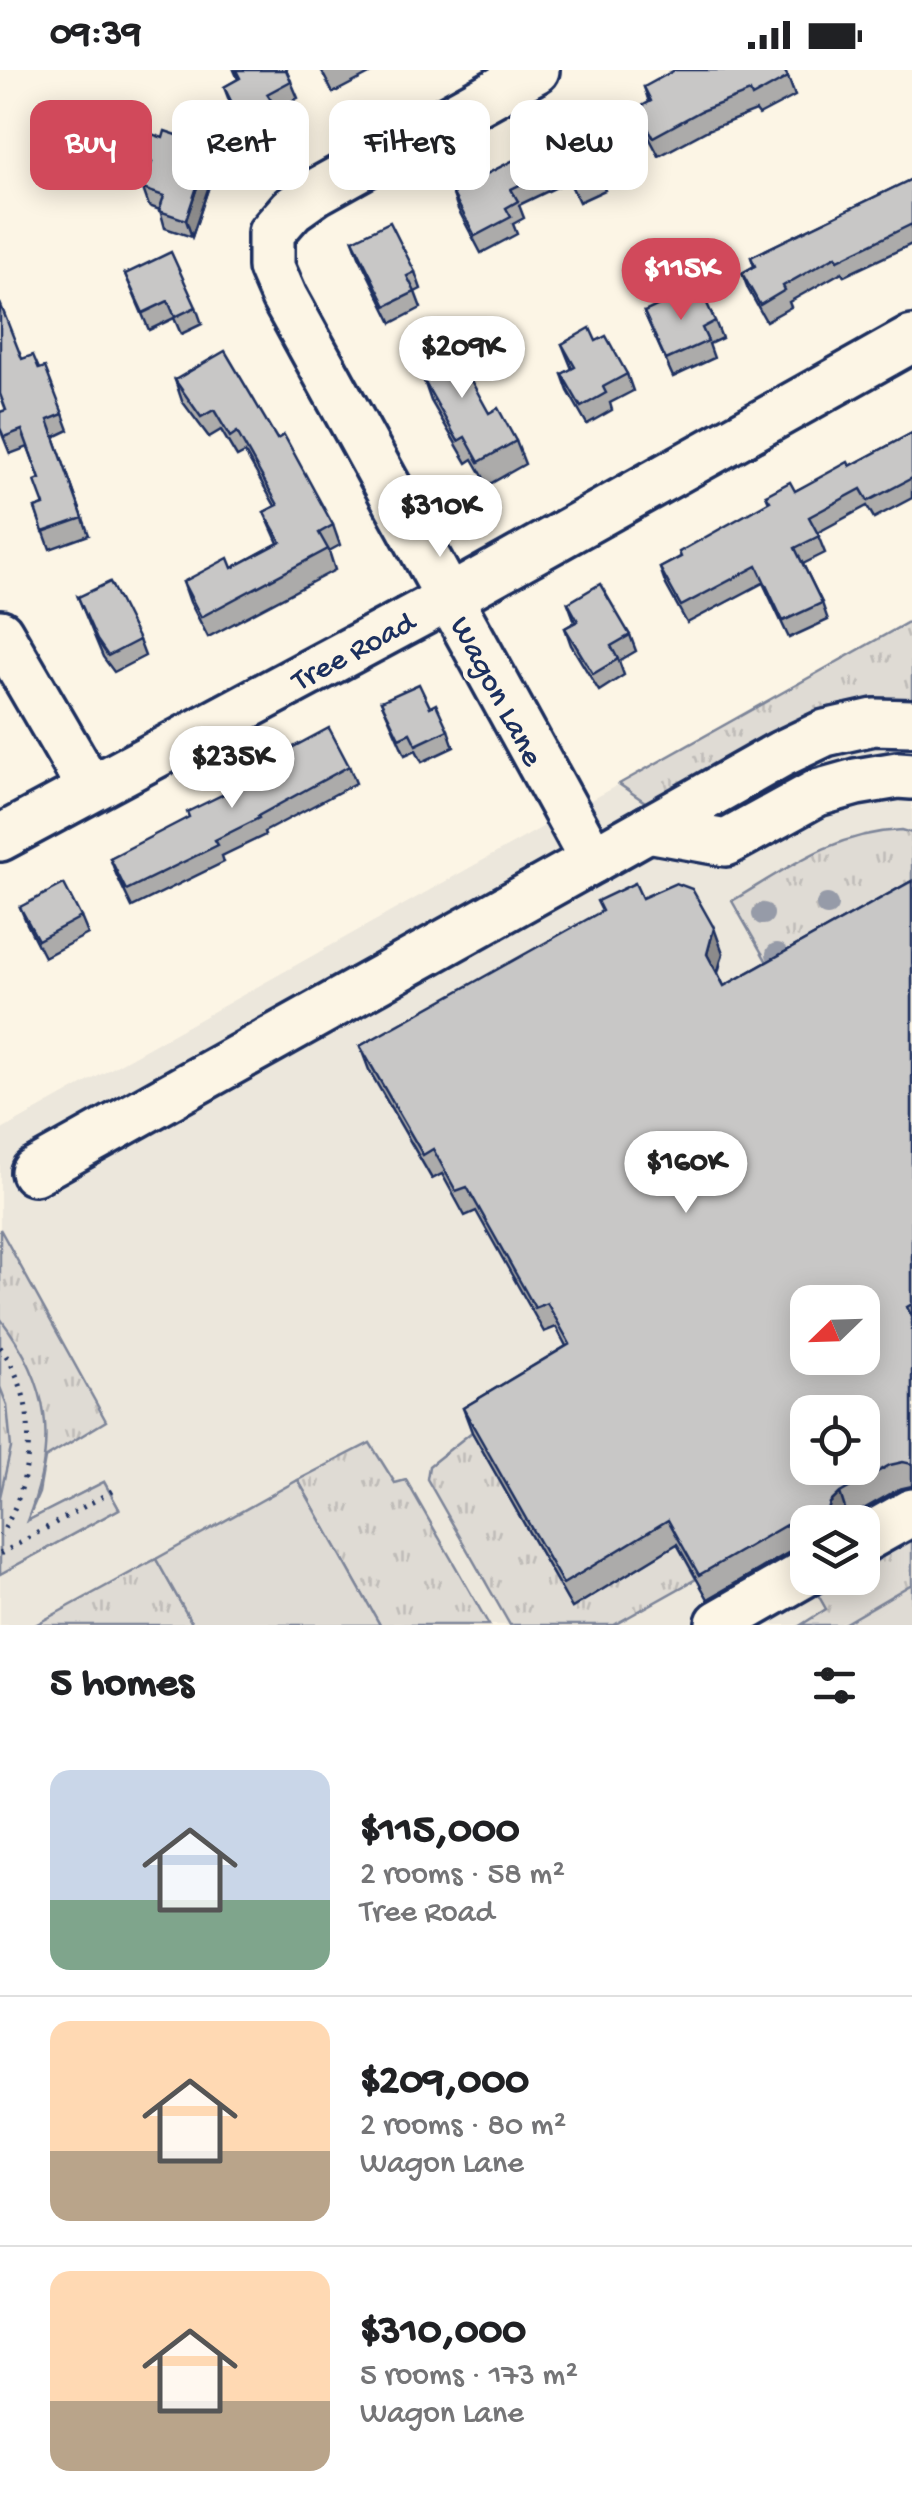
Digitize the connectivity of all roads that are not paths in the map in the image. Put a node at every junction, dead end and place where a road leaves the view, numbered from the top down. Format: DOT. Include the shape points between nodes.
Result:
graph roads {
  1 [pos="536,70"];
  2 [pos="912,339"];
  3 [pos="450,596"];
  4 [pos="0,633"];
  5 [pos="912,723"];
  6 [pos="912,776"];
  7 [pos="90,788"];
  8 [pos="648,828"];
  9 [pos="0,838"];
  10 [pos="593,860"];
  11 [pos="34,1172"];
  12 [pos="912,1512"];
  13 [pos="880,1530"];
  14 [pos="790,1583"];
  15 [pos="719,1624"];
  1 -- 3 [label="street, Wagon Lane" via="316,192 272,233 271,268 284,297"];
  2 -- 3 [label="street, Tree Road"];
  3 -- 7 [label="street, Tree Road"];
  3 -- 10 [label="street, Wagon Lane"];
  4 -- 7 [label="street"];
  5 -- 8 [label="street" via="874,722 825,733"];
  6 -- 8 [label="street" via="817,793 726,842"];
  7 -- 9 [label="street, Tree Road"];
  8 -- 10 [label="street"];
  10 -- 11 [label="street"];
  12 -- 13 [label="street"];
  14 -- 15 [label="street"];
}
